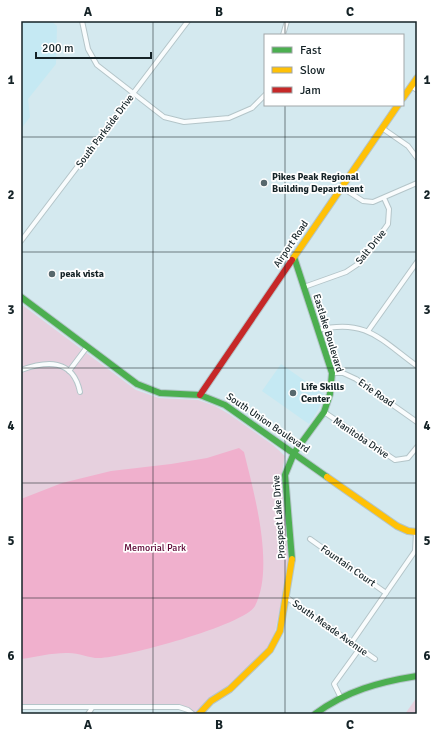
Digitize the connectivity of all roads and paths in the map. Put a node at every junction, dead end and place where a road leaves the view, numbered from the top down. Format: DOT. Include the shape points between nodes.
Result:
graph roads {
  1 [pos="82,21"];
  2 [pos="188,21"];
  3 [pos="287,21"];
  4 [pos="283,34"];
  5 [pos="417,78"];
  6 [pos="411,86"];
  7 [pos="417,90"];
  8 [pos="133,94"];
  9 [pos="264,96"];
  10 [pos="404,96"];
  11 [pos="397,106"];
  12 [pos="382,128"];
  13 [pos="417,158"];
  14 [pos="417,183"];
  15 [pos="341,187"];
  16 [pos="384,198"];
  17 [pos="21,240"];
  18 [pos="294,257"];
  19 [pos="417,262"];
  20 [pos="304,287"];
  21 [pos="21,297"];
  22 [pos="318,330"];
  23 [pos="368,331"];
  24 [pos="87,347"];
  25 [pos="417,366"];
  26 [pos="21,370"];
  27 [pos="69,371"];
  28 [pos="332,373"];
  29 [pos="80,392"];
  30 [pos="200,395"];
  31 [pos="324,412"];
  32 [pos="417,422"];
  33 [pos="417,447"];
  34 [pos="294,453"];
  35 [pos="417,532"];
  36 [pos="310,539"];
  37 [pos="386,593"];
  38 [pos="286,597"];
  39 [pos="352,642"];
  40 [pos="360,648"];
  41 [pos="375,658"];
  42 [pos="417,676"];
  43 [pos="340,696"];
  44 [pos="21,707"];
  45 [pos="92,708"];
  46 [pos="88,714"];
  47 [pos="193,714"];
  48 [pos="199,714"];
  49 [pos="316,714"];
  1 -- 8 [label="street" via="91,58 104,72"];
  2 -- 8 [label="street, South Parkside Drive"];
  3 -- 4 [label="street"];
  5 -- 6 [label="main road"];
  6 -- 7 [label="street"];
  6 -- 10 [label="main road"];
  8 -- 9 [label="street" via="164,117 184,122 234,117 252,108"];
  8 -- 17 [label="street, South Parkside Drive"];
  11 -- 12 [label="main road, Airport Road"];
  12 -- 13 [label="street" via="408,146"];
  12 -- 15 [label="main road, Airport Road"];
  14 -- 16 [label="street"];
  15 -- 16 [label="street" via="364,201 373,202"];
  15 -- 18 [label="main road, Airport Road"];
  16 -- 20 [label="street, Salt Drive" via="389,209 388,224 361,262 346,272"];
  18 -- 20 [label="main road, Eastlake Boulevard"];
  18 -- 30 [label="main road, Airport Road"];
  19 -- 23 [label="street"];
  20 -- 22 [label="main road, Eastlake Boulevard"];
  21 -- 24 [label="main road, South Union Boulevard"];
  22 -- 23 [label="street" via="347,325"];
  22 -- 28 [label="main road, Eastlake Boulevard"];
  23 -- 25 [label="street"];
  24 -- 27 [label="street"];
  24 -- 30 [label="main road, South Union Boulevard" via="142,387 160,393"];
  26 -- 27 [label="street" via="47,363"];
  27 -- 29 [label="street"];
  28 -- 31 [label="main road, Eastlake Boulevard" via="330,394"];
  28 -- 32 [label="street, Erie Road" via="343,373 356,379"];
  30 -- 34 [label="main road, South Union Boulevard" via="225,405"];
  31 -- 33 [label="street, Manitoba Drive" via="395,460 408,458"];
  31 -- 34 [label="main road, Eastlake Boulevard"];
  34 -- 35 [label="main road, South Union Boulevard" via="397,526"];
  34 -- 38 [label="main road, Prospect Lake Drive" via="285,475 293,549"];
  35 -- 37 [label="street" via="415,551"];
  36 -- 37 [label="street, Fountain Court"];
  37 -- 39 [label="street"];
  38 -- 39 [label="street, South Meade Avenue"];
  38 -- 48 [label="main road, Prospect Lake Drive" via="280,631 270,650 247,675 211,701"];
  39 -- 40 [label="street, South Meade Avenue"];
  40 -- 41 [label="street, South Meade Avenue"];
  40 -- 43 [label="street" via="334,684"];
  42 -- 43 [label="main road" via="366,686"];
  43 -- 49 [label="main road"];
  44 -- 45 [label="street"];
  45 -- 46 [label="street"];
  45 -- 47 [label="street" via="179,707"];
}
